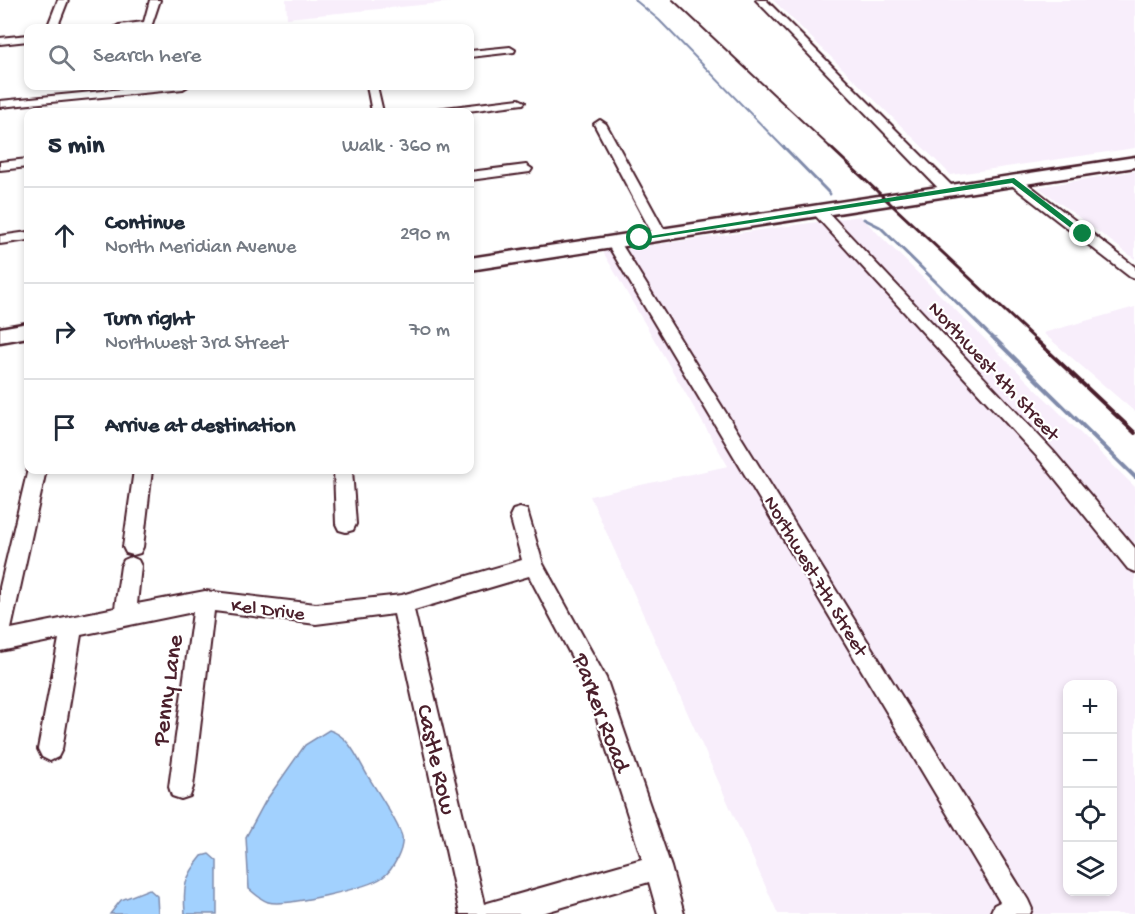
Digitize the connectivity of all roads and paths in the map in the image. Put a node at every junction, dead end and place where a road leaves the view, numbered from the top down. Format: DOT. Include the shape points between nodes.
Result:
graph roads {
  1 [pos="63,0"];
  2 [pos="155,0"];
  3 [pos="761,0"];
  4 [pos="54,24"];
  5 [pos="149,24"];
  6 [pos="24,38"];
  7 [pos="0,41"];
  8 [pos="510,50"];
  9 [pos="474,54"];
  10 [pos="142,90"];
  11 [pos="373,90"];
  12 [pos="519,102"];
  13 [pos="0,104"];
  14 [pos="377,108"];
  15 [pos="469,108"];
  16 [pos="600,124"];
  17 [pos="1135,162"];
  18 [pos="24,163"];
  19 [pos="0,166"];
  20 [pos="526,169"];
  21 [pos="474,176"];
  22 [pos="1014,180"];
  23 [pos="949,191"];
  24 [pos="818,210"];
  25 [pos="660,235"];
  26 [pos="24,237"];
  27 [pos="0,240"];
  28 [pos="613,242"];
  29 [pos="474,263"];
  30 [pos="1135,274"];
  31 [pos="24,331"];
  32 [pos="0,335"];
  33 [pos="37,474"];
  34 [pos="142,474"];
  35 [pos="343,474"];
  36 [pos="520,516"];
  37 [pos="346,524"];
  38 [pos="1135,563"];
  39 [pos="534,566"];
  40 [pos="206,600"];
  41 [pos="402,604"];
  42 [pos="125,615"];
  43 [pos="72,628"];
  44 [pos="0,631"];
  45 [pos="0,641"];
  46 [pos="50,749"];
  47 [pos="181,787"];
  48 [pos="658,867"];
  49 [pos="1011,912"];
  50 [pos="473,914"];
  51 [pos="492,914"];
  52 [pos="671,914"];
  1 -- 4 [label="street"];
  2 -- 5 [label="street"];
  3 -- 23 [label="street"];
  6 -- 7 [label="street"];
  8 -- 9 [label="street"];
  10 -- 13 [label="street"];
  11 -- 14 [label="street"];
  12 -- 15 [label="street"];
  16 -- 25 [label="street"];
  17 -- 22 [label="main road"];
  18 -- 19 [label="street"];
  20 -- 21 [label="street"];
  22 -- 23 [label="main road"];
  22 -- 30 [label="street"];
  23 -- 24 [label="main road"];
  24 -- 25 [label="main road"];
  24 -- 38 [label="street, Northwest 4th Street" via="1047,456"];
  25 -- 28 [label="main road"];
  26 -- 27 [label="street"];
  28 -- 29 [label="main road"];
  28 -- 49 [label="street, Northwest 7th Street"];
  31 -- 32 [label="main road"];
  33 -- 44 [label="street"];
  34 -- 42 [label="street"];
  35 -- 37 [label="street"];
  36 -- 39 [label="street, Parker Road"];
  39 -- 41 [label="street, Kel Drive"];
  39 -- 48 [label="street, Parker Road" via="595,678"];
  40 -- 41 [label="street, Kel Drive" via="316,614"];
  40 -- 42 [label="street, Kel Drive"];
  40 -- 47 [label="street, Penny Lane"];
  41 -- 50 [label="street, Castle Row"];
  42 -- 43 [label="street, Kel Drive"];
  43 -- 45 [label="street, Kel Drive"];
  43 -- 46 [label="street"];
  48 -- 51 [label="street"];
  48 -- 52 [label="street, Parker Road"];
}
